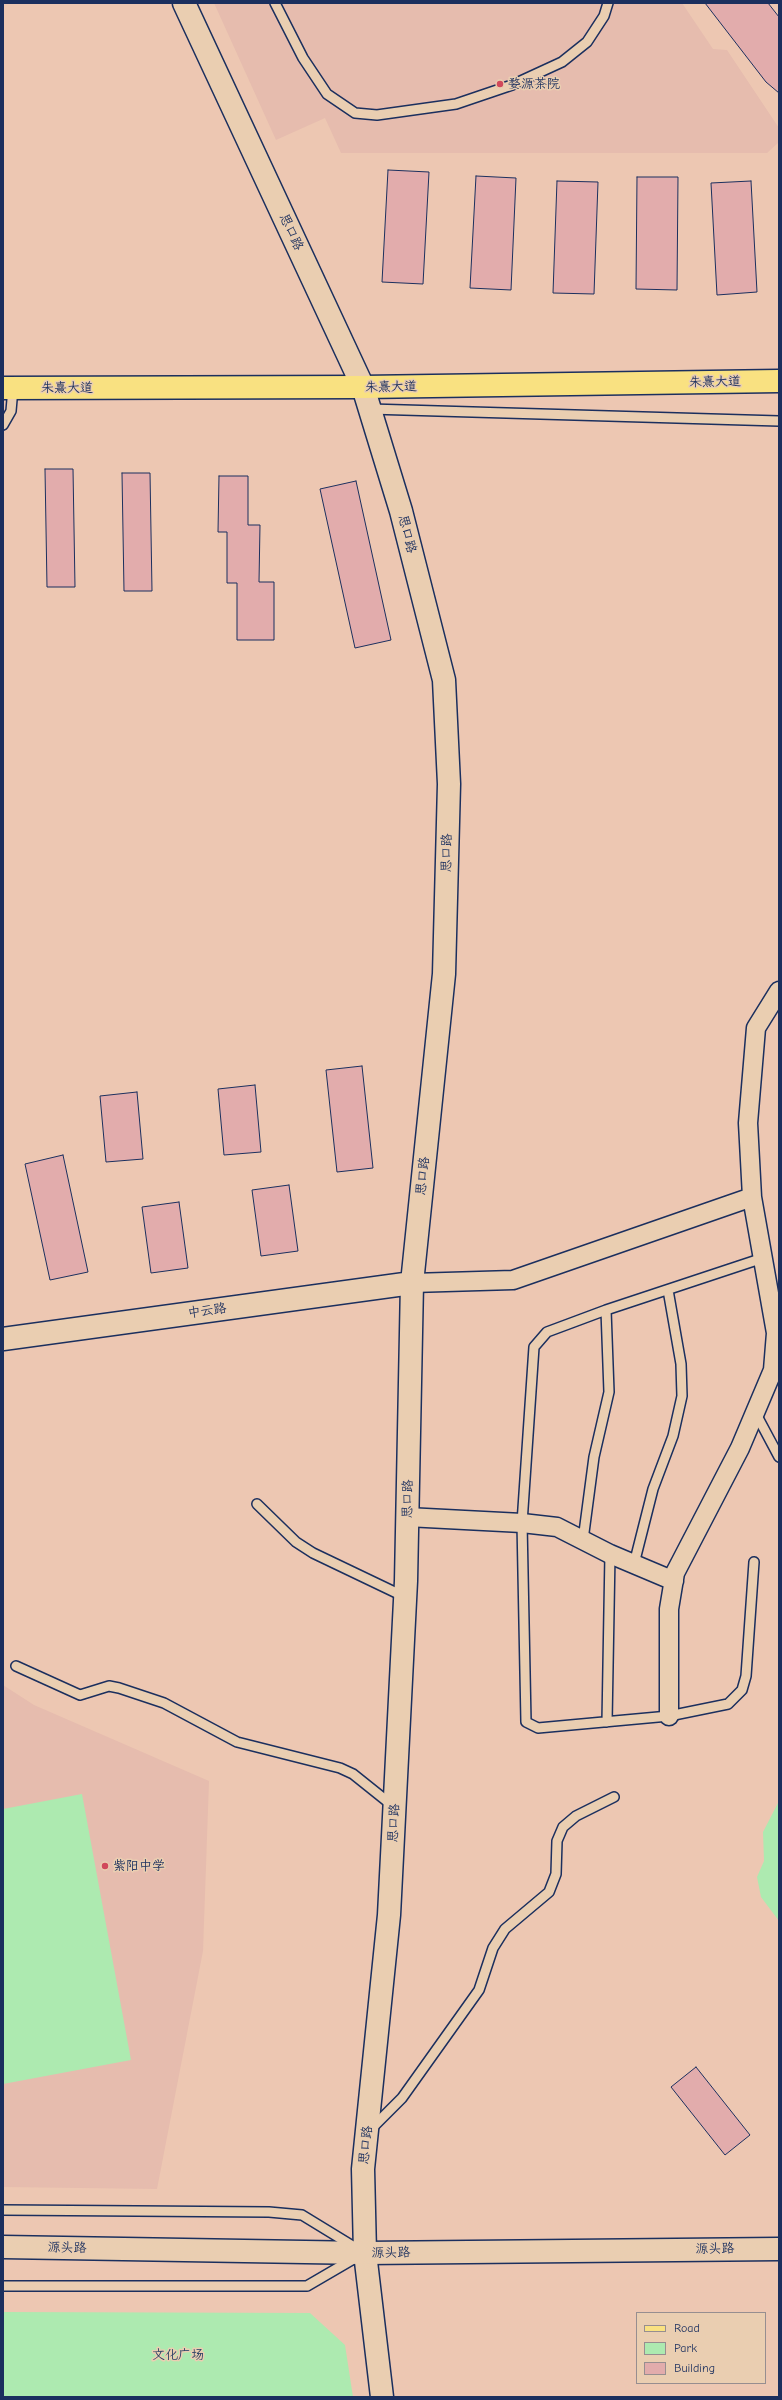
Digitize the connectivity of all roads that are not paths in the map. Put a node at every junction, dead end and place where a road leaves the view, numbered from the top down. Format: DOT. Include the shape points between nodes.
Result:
graph roads {
  1 [pos="184,3"];
  2 [pos="275,3"];
  3 [pos="608,3"];
  4 [pos="779,381"];
  5 [pos="363,387"];
  6 [pos="8,388"];
  7 [pos="370,409"];
  8 [pos="779,421"];
  9 [pos="3,424"];
  10 [pos="779,991"];
  11 [pos="752,1197"];
  12 [pos="763,1258"];
  13 [pos="412,1283"];
  14 [pos="668,1290"];
  15 [pos="606,1310"];
  16 [pos="3,1339"];
  17 [pos="777,1344"];
  18 [pos="755,1412"];
  19 [pos="779,1458"];
  20 [pos="257,1504"];
  21 [pos="407,1517"];
  22 [pos="522,1523"];
  23 [pos="583,1540"];
  24 [pos="610,1554"];
  25 [pos="754,1562"];
  26 [pos="634,1564"];
  27 [pos="674,1581"];
  28 [pos="405,1597"];
  29 [pos="16,1666"];
  30 [pos="669,1716"];
  31 [pos="607,1722"];
  32 [pos="614,1797"];
  33 [pos="394,1807"];
  34 [pos="367,2133"];
  35 [pos="3,2210"];
  36 [pos="3,2247"];
  37 [pos="779,2249"];
  38 [pos="365,2253"];
  39 [pos="3,2286"];
  40 [pos="382,2397"];
  1 -- 5 [label="street, 思口路"];
  2 -- 3 [label="lane" via="303,58 327,94 355,113 377,115 456,104 512,85 562,62 587,42 604,16"];
  4 -- 5 [label="main road, 朱熹大道"];
  5 -- 6 [label="main road, 朱熹大道"];
  5 -- 7 [label="street, 思口路"];
  6 -- 9 [label="lane" via="11,411"];
  7 -- 8 [label="lane"];
  7 -- 13 [label="street, 思口路" via="401,511 444,680 449,784 444,974"];
  10 -- 11 [label="street" via="756,1028 748,1123"];
  11 -- 12 [label="street"];
  11 -- 13 [label="street" via="513,1280"];
  12 -- 14 [label="lane"];
  12 -- 17 [label="street"];
  13 -- 16 [label="street, 中云路"];
  13 -- 21 [label="street, 思口路"];
  14 -- 15 [label="lane"];
  14 -- 26 [label="lane" via="682,1364 682,1396 673,1436 653,1489"];
  15 -- 22 [label="lane" via="547,1332 534,1346"];
  15 -- 23 [label="lane" via="609,1392 594,1457"];
  17 -- 18 [label="street" via="773,1370"];
  18 -- 19 [label="lane"];
  18 -- 27 [label="street" via="740,1448 675,1573"];
  20 -- 28 [label="lane" via="296,1542 313,1553"];
  21 -- 22 [label="street"];
  21 -- 28 [label="street, 思口路"];
  22 -- 23 [label="street" via="557,1527"];
  22 -- 31 [label="lane" via="526,1722 538,1728"];
  23 -- 24 [label="street"];
  24 -- 26 [label="street"];
  24 -- 31 [label="lane"];
  25 -- 30 [label="lane" via="746,1676 742,1690 728,1704"];
  26 -- 27 [label="street"];
  27 -- 30 [label="street" via="669,1610"];
  28 -- 33 [label="street, 思口路"];
  29 -- 33 [label="lane" via="80,1695 109,1686 119,1688 164,1703 236,1742 340,1768 353,1774"];
  30 -- 31 [label="lane"];
  32 -- 34 [label="lane" via="576,1816 563,1827 557,1842 556,1874 548,1892 505,1929 493,1948 479,1990 402,2098"];
  33 -- 34 [label="street, 思口路" via="389,1915"];
  34 -- 38 [label="street, 思口路" via="363,2169"];
  35 -- 38 [label="lane" via="269,2212 302,2215"];
  36 -- 38 [label="street, 源头路"];
  37 -- 38 [label="street, 源头路"];
  38 -- 39 [label="lane" via="307,2286"];
  38 -- 40 [label="street, 思口路"];
}
